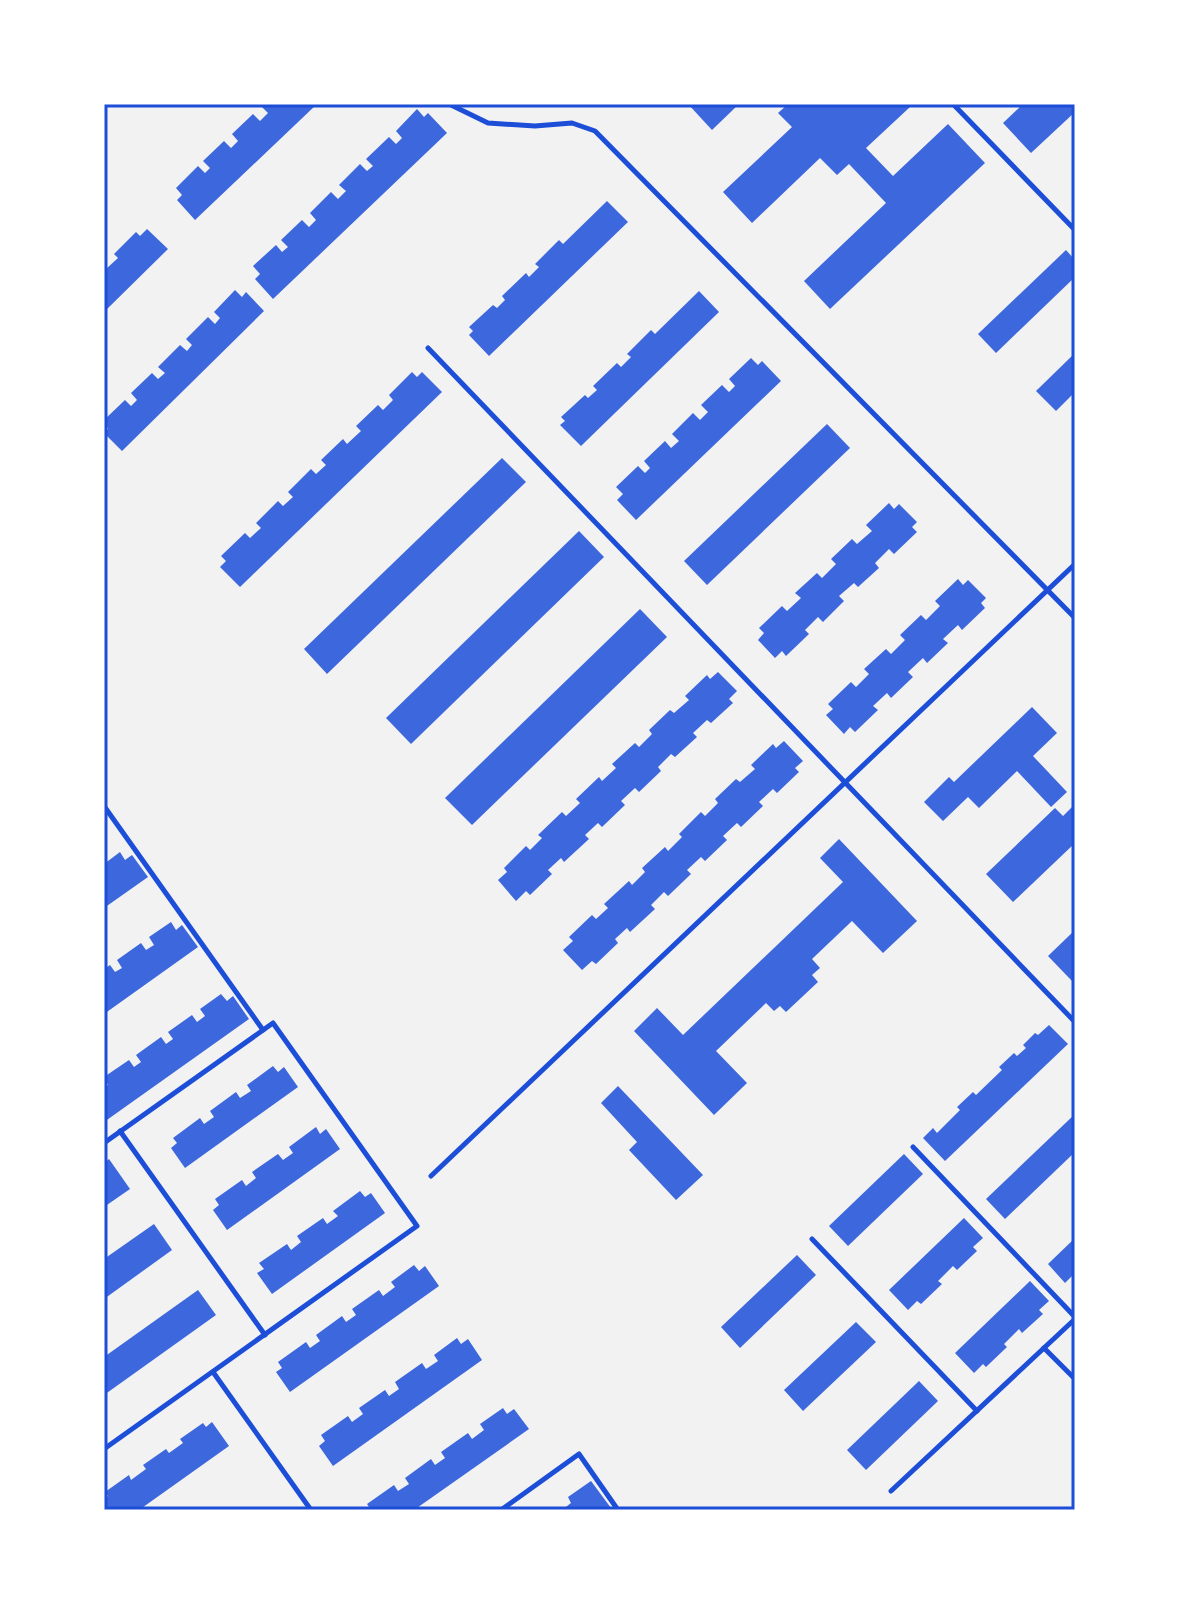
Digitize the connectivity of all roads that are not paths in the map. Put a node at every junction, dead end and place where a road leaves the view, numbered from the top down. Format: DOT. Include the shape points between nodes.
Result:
graph roads {
  1 [pos="449,104"];
  2 [pos="953,104"];
  3 [pos="1075,230"];
  4 [pos="428,348"];
  5 [pos="1075,564"];
  6 [pos="1048,590"];
  7 [pos="1075,618"];
  8 [pos="846,782"];
  9 [pos="104,806"];
  10 [pos="1075,1022"];
  11 [pos="263,1030"];
  12 [pos="120,1131"];
  13 [pos="104,1143"];
  14 [pos="913,1147"];
  15 [pos="431,1176"];
  16 [pos="812,1239"];
  17 [pos="1075,1318"];
  18 [pos="265,1335"];
  19 [pos="1044,1348"];
  20 [pos="213,1372"];
  21 [pos="1075,1379"];
  22 [pos="977,1411"];
  23 [pos="105,1446"];
  24 [pos="891,1491"];
  25 [pos="311,1510"];
  26 [pos="501,1510"];
  27 [pos="618,1510"];
  1 -- 6 [label="lane" via="488,123 572,123 595,131"];
  2 -- 3 [label="lane"];
  4 -- 8 [label="lane"];
  5 -- 6 [label="lane"];
  6 -- 7 [label="lane"];
  6 -- 8 [label="lane"];
  8 -- 10 [label="lane"];
  8 -- 15 [label="lane"];
  9 -- 11 [label="lane"];
  11 -- 12 [label="lane"];
  11 -- 18 [label="lane" via="273,1023 417,1226"];
  12 -- 13 [label="lane"];
  12 -- 18 [label="lane"];
  14 -- 17 [label="lane"];
  16 -- 22 [label="lane"];
  17 -- 19 [label="lane"];
  18 -- 20 [label="lane"];
  19 -- 21 [label="lane"];
  19 -- 22 [label="lane"];
  20 -- 23 [label="lane"];
  20 -- 25 [label="lane"];
  22 -- 24 [label="lane"];
  26 -- 27 [label="lane" via="579,1454"];
}
